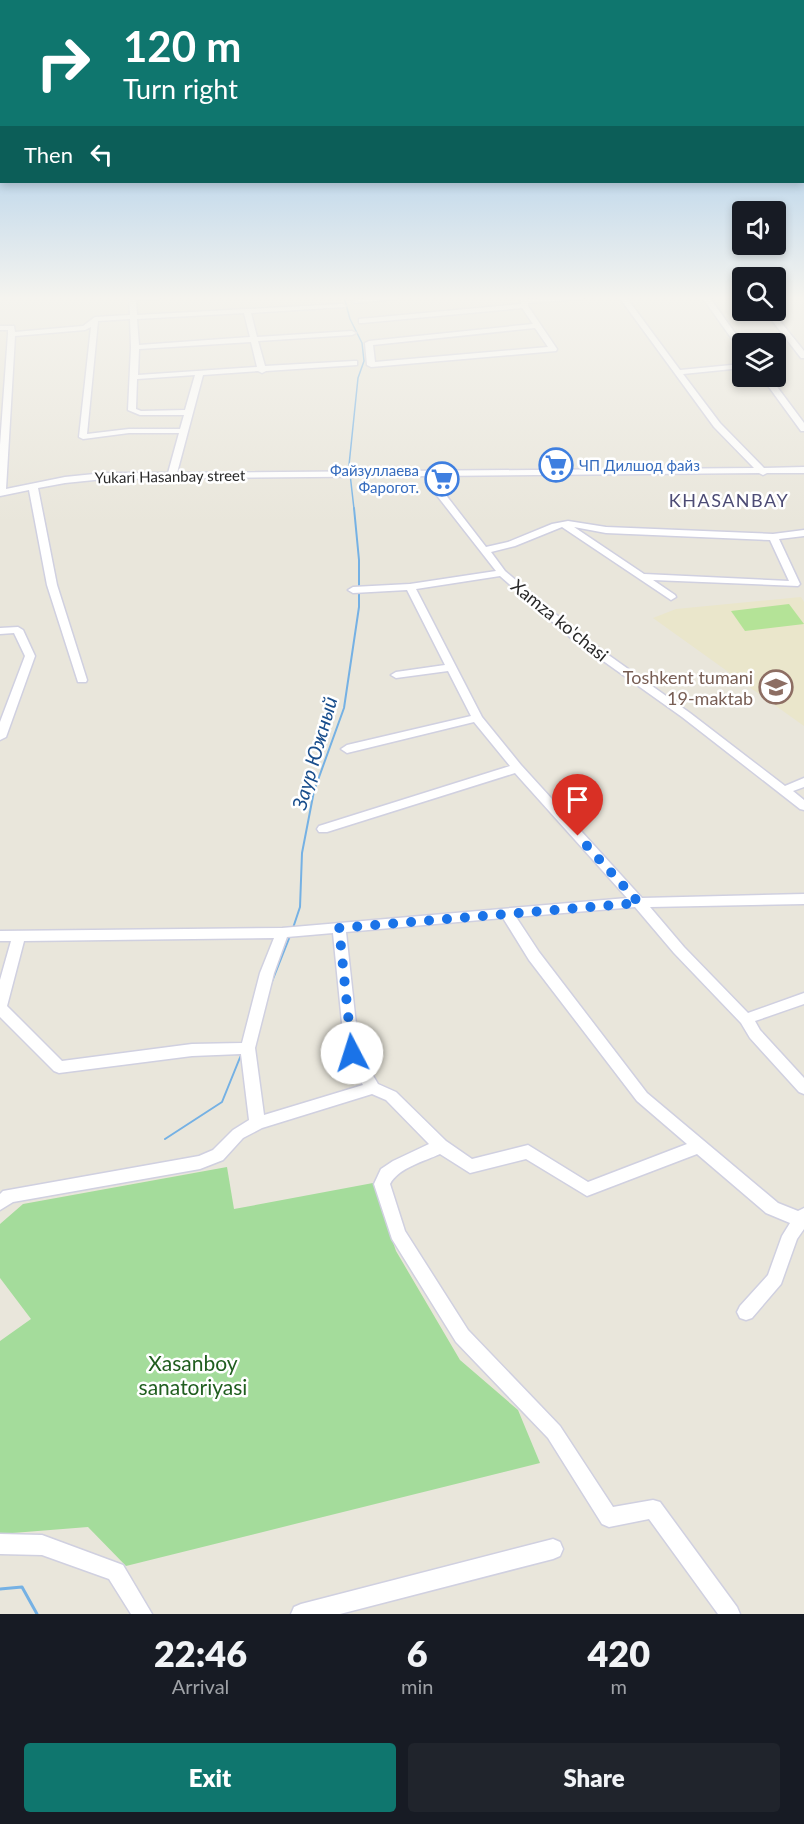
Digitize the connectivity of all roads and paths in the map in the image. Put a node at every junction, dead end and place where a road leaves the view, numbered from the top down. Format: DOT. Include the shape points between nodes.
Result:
graph roads {
  1 [pos="7,372"];
  2 [pos="88,372"];
  3 [pos="135,372"];
  4 [pos="225,372"];
  5 [pos="678,372"];
  6 [pos="199,374"];
  7 [pos="135,377"];
  8 [pos="773,387"];
  9 [pos="189,412"];
  10 [pos="804,429"];
  11 [pos="184,431"];
  12 [pos="804,470"];
  13 [pos="763,472"];
  14 [pos="428,474"];
  15 [pos="172,475"];
  16 [pos="33,486"];
  17 [pos="2,492"];
  18 [pos="565,525"];
  19 [pos="804,533"];
  20 [pos="773,537"];
  21 [pos="484,550"];
  22 [pos="502,573"];
  23 [pos="641,577"];
  24 [pos="410,587"];
  25 [pos="353,590"];
  26 [pos="671,597"];
  27 [pos="0,631"];
  28 [pos="450,668"];
  29 [pos="396,675"];
  30 [pos="81,680"];
  31 [pos="477,718"];
  32 [pos="0,737"];
  33 [pos="347,749"];
  34 [pos="517,768"];
  35 [pos="804,782"];
  36 [pos="786,790"];
  37 [pos="804,806"];
  38 [pos="322,829"];
  39 [pos="804,899"];
  40 [pos="639,903"];
  41 [pos="507,913"];
  42 [pos="339,928"];
  43 [pos="282,933"];
  44 [pos="0,936"];
  45 [pos="19,936"];
  46 [pos="804,998"];
  47 [pos="0,1006"];
  48 [pos="746,1020"];
  49 [pos="248,1048"];
  50 [pos="373,1088"];
  51 [pos="804,1088"];
  52 [pos="257,1123"];
  53 [pos="441,1146"];
  54 [pos="700,1146"];
  55 [pos="0,1203"];
  56 [pos="802,1218"];
  57 [pos="746,1312"];
  58 [pos="0,1544"];
  59 [pos="553,1549"];
  60 [pos="142,1614"];
  61 [pos="301,1614"];
  62 [pos="730,1614"];
  1 -- 17 [label="street"];
  2 -- 11 [label="street" via="83,437"];
  3 -- 7 [label="street"];
  4 -- 6 [label="street"];
  5 -- 13 [label="street" via="717,425"];
  6 -- 7 [label="street"];
  6 -- 9 [label="street"];
  7 -- 9 [label="street" via="134,413"];
  8 -- 10 [label="street"];
  9 -- 11 [label="street"];
  11 -- 15 [label="street"];
  12 -- 13 [label="street"];
  13 -- 14 [label="street"];
  14 -- 15 [label="street, Yukari Hasanbay street"];
  14 -- 21 [label="street, Xamza ko'chasi"];
  15 -- 16 [label="street, Yukari Hasanbay street" via="92,476"];
  16 -- 17 [label="street, Yukari Hasanbay street"];
  16 -- 30 [label="street" via="52,585"];
  18 -- 20 [label="street"];
  18 -- 21 [label="street" via="505,548"];
  18 -- 23 [label="street"];
  19 -- 20 [label="street"];
  20 -- 23 [label="street" via="795,584"];
  21 -- 22 [label="street, Xamza ko'chasi"];
  22 -- 24 [label="street"];
  22 -- 36 [label="street, Xamza ko'chasi" via="575,636"];
  23 -- 26 [label="street"];
  24 -- 25 [label="street"];
  24 -- 28 [label="street"];
  27 -- 32 [label="street" via="18,630 30,656"];
  28 -- 29 [label="street"];
  28 -- 31 [label="street"];
  31 -- 33 [label="street"];
  31 -- 34 [label="street"];
  34 -- 38 [label="street"];
  34 -- 40 [label="street"];
  35 -- 36 [label="street"];
  36 -- 37 [label="street, Xamza ko'chasi"];
  39 -- 40 [label="street"];
  40 -- 41 [label="street"];
  40 -- 48 [label="street"];
  41 -- 42 [label="street"];
  41 -- 54 [label="street" via="534,956 642,1097"];
  42 -- 43 [label="street"];
  42 -- 50 [label="street" via="352,1053"];
  43 -- 45 [label="street"];
  43 -- 49 [label="street" via="267,973"];
  44 -- 45 [label="street"];
  45 -- 47 [label="street"];
  46 -- 48 [label="street"];
  47 -- 49 [label="street" via="59,1067 192,1050"];
  48 -- 51 [label="street"];
  49 -- 52 [label="street"];
  50 -- 52 [label="street"];
  50 -- 53 [label="street" via="391,1096"];
  52 -- 55 [label="street" via="238,1134 218,1155 200,1162 9,1196"];
  53 -- 54 [label="street" via="470,1166 528,1152 587,1189"];
  53 -- 62 [label="street" via="387,1174 382,1184 398,1234 462,1336 554,1432 609,1517 653,1509"];
  54 -- 56 [label="street" via="772,1208"];
  56 -- 57 [label="street" via="790,1236 775,1279"];
  58 -- 60 [label="street" via="42,1545 116,1572"];
  59 -- 61 [label="street"];
}
